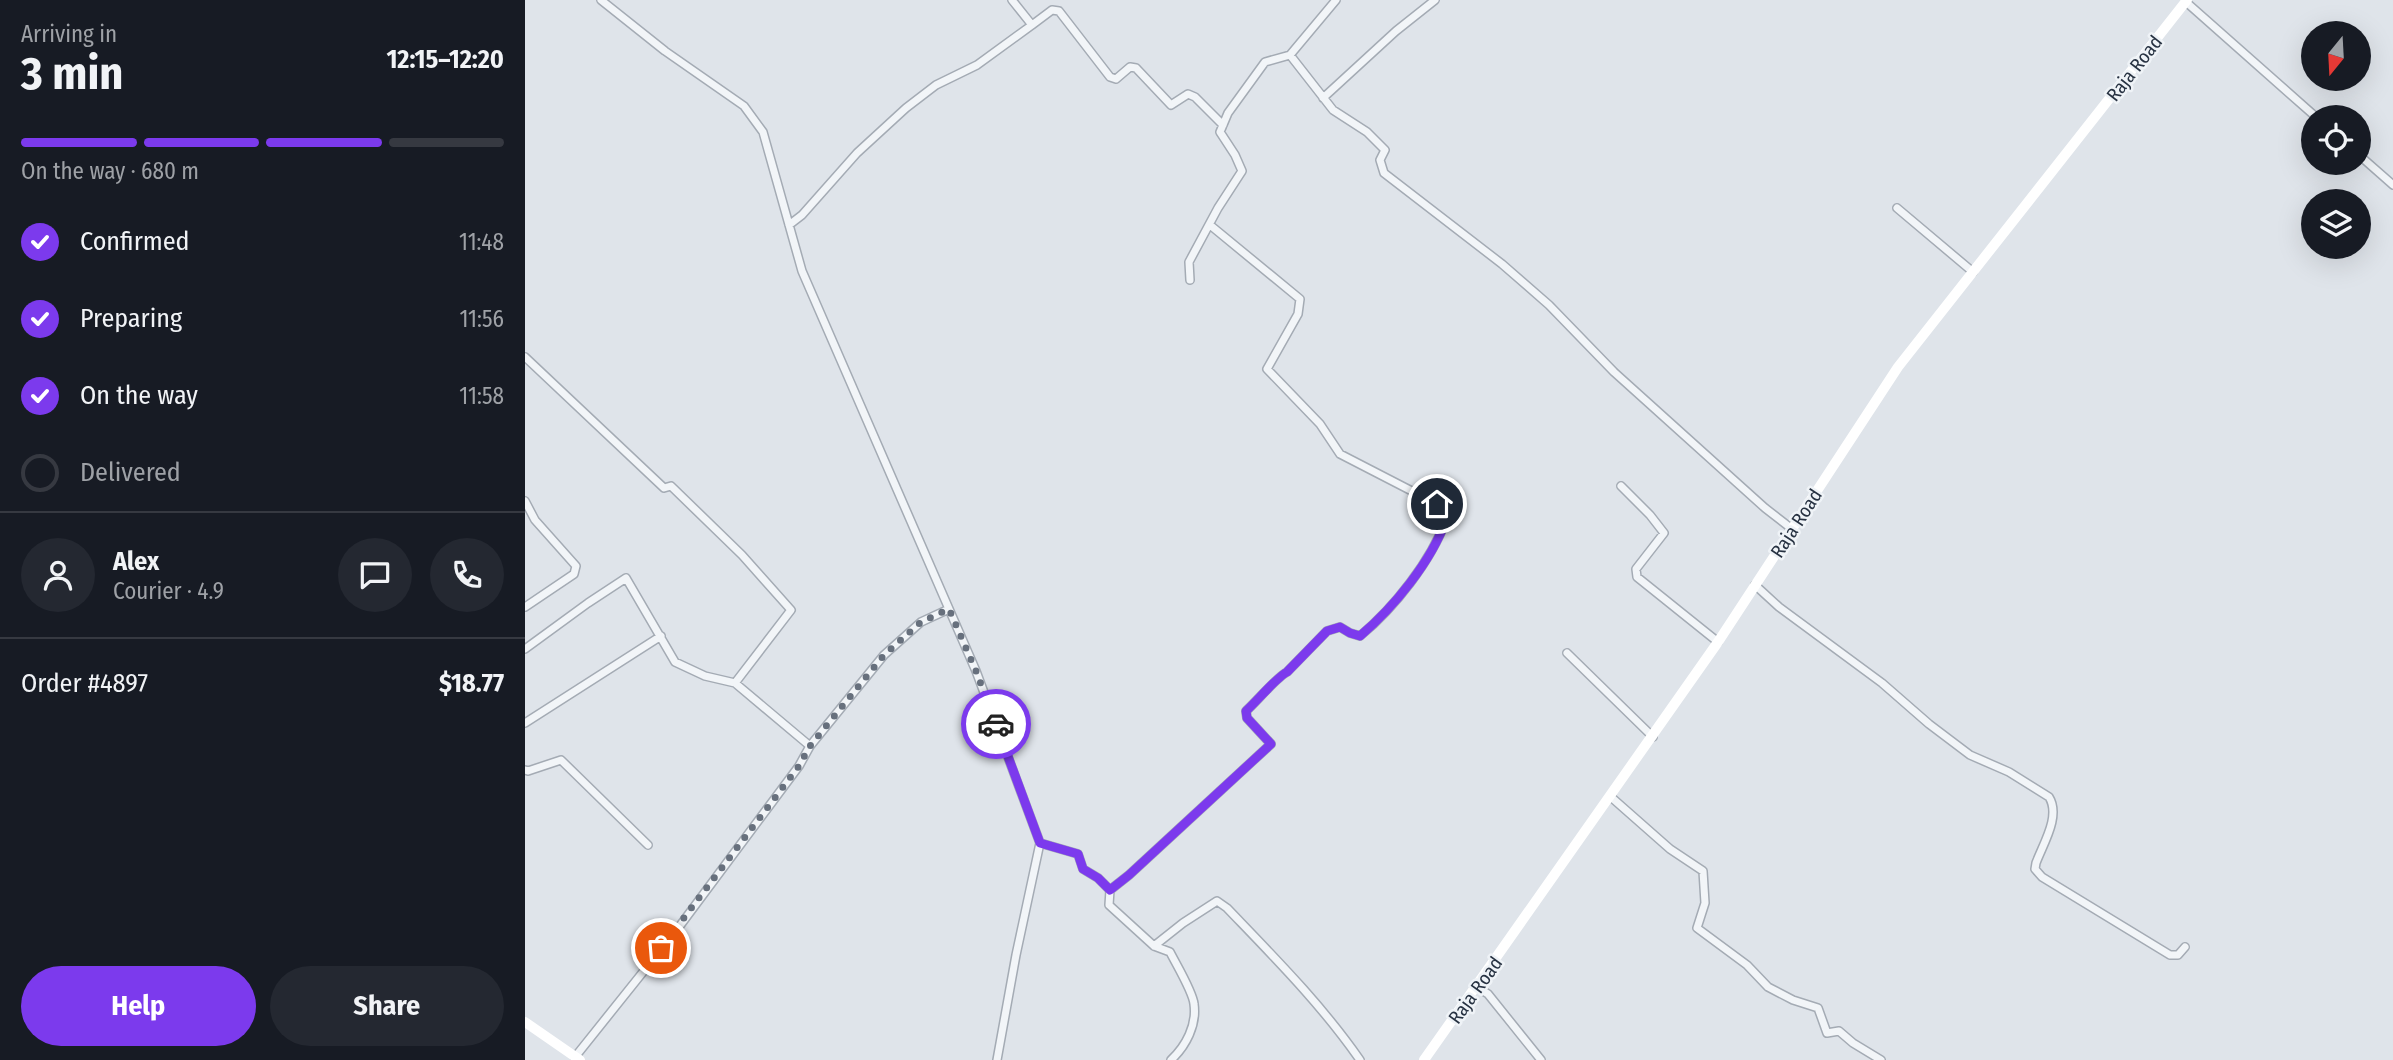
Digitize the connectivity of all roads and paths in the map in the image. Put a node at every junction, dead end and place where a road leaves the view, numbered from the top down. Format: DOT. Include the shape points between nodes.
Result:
graph roads {
  1 [pos="601,0"];
  2 [pos="1012,0"];
  3 [pos="1336,0"];
  4 [pos="1435,0"];
  5 [pos="2187,1"];
  6 [pos="1032,25"];
  7 [pos="1290,55"];
  8 [pos="1323,98"];
  9 [pos="2303,105"];
  10 [pos="1223,125"];
  11 [pos="2371,166"];
  12 [pos="2393,185"];
  13 [pos="1897,208"];
  14 [pos="789,225"];
  15 [pos="1210,225"];
  16 [pos="1973,272"];
  17 [pos="1190,280"];
  18 [pos="525,357"];
  19 [pos="1621,486"];
  20 [pos="525,501"];
  21 [pos="1792,529"];
  22 [pos="1755,586"];
  23 [pos="525,607"];
  24 [pos="949,609"];
  25 [pos="661,636"];
  26 [pos="1718,642"];
  27 [pos="525,649"];
  28 [pos="1567,653"];
  29 [pos="735,683"];
  30 [pos="525,723"];
  31 [pos="1653,737"];
  32 [pos="810,746"];
  33 [pos="525,770"];
  34 [pos="1611,797"];
  35 [pos="1040,843"];
  36 [pos="648,845"];
  37 [pos="1110,890"];
  38 [pos="1154,946"];
  39 [pos="2185,947"];
  40 [pos="1477,986"];
  41 [pos="525,1022"];
  42 [pos="577,1058"];
  43 [pos="997,1060"];
  44 [pos="1171,1060"];
  45 [pos="1360,1060"];
  46 [pos="1424,1060"];
  47 [pos="1541,1060"];
  48 [pos="1881,1060"];
  1 -- 14 [label="street" via="744,106 763,132"];
  2 -- 6 [label="street"];
  3 -- 7 [label="street"];
  4 -- 8 [label="street"];
  5 -- 9 [label="street"];
  5 -- 16 [label="street, Raja Road"];
  6 -- 10 [label="street" via="1052,10 1059,11 1110,77 1116,79 1130,67 1136,68 1171,104 1188,94"];
  6 -- 14 [label="street" via="907,108"];
  7 -- 8 [label="street"];
  7 -- 10 [label="street" via="1265,62"];
  8 -- 21 [label="street" via="1385,150 1380,160 1384,173 1502,264 1614,372"];
  10 -- 15 [label="street" via="1220,132 1242,171"];
  11 -- 12 [label="street"];
  13 -- 16 [label="street"];
  14 -- 24 [label="street" via="802,271"];
  15 -- 17 [label="street" via="1189,261"];
  15 -- 37 [label="street" via="1300,299 1298,314 1267,369 1320,424 1340,454 1437,504 1446,520 1438,541 1373,625 1360,636 1340,627 1327,631 1246,711 1271,744"];
  16 -- 21 [label="street, Raja Road" via="1898,367"];
  18 -- 29 [label="street" via="664,488 671,486 791,610"];
  19 -- 26 [label="street" via="1664,533 1636,569 1637,577"];
  20 -- 23 [label="street" via="535,520 576,566 574,574"];
  21 -- 22 [label="street, Raja Road"];
  22 -- 26 [label="street, Raja Road"];
  22 -- 39 [label="street" via="1970,755 2049,797 2054,814 2035,869 2042,877 2170,955 2178,955"];
  24 -- 32 [label="street" via="921,622 884,655"];
  24 -- 35 [label="street"];
  25 -- 27 [label="street" via="626,578"];
  25 -- 29 [label="street" via="675,662 684,668"];
  25 -- 30 [label="street"];
  26 -- 31 [label="street, Raja Road"];
  28 -- 31 [label="street"];
  29 -- 32 [label="street"];
  31 -- 34 [label="street, Raja Road"];
  32 -- 42 [label="street"];
  33 -- 36 [label="street" via="561,760"];
  34 -- 40 [label="street, Raja Road"];
  34 -- 48 [label="street" via="1670,849 1703,871 1705,903 1697,928 1768,987 1818,1008 1827,1033 1839,1031"];
  35 -- 37 [label="street" via="1078,854 1083,869"];
  35 -- 43 [label="street"];
  37 -- 38 [label="street" via="1109,905"];
  38 -- 44 [label="street" via="1170,952 1195,1003 1192,1028"];
  38 -- 45 [label="street" via="1217,901 1300,984"];
  40 -- 46 [label="street, Raja Road"];
  40 -- 47 [label="street"];
  41 -- 42 [label="street"];
}
